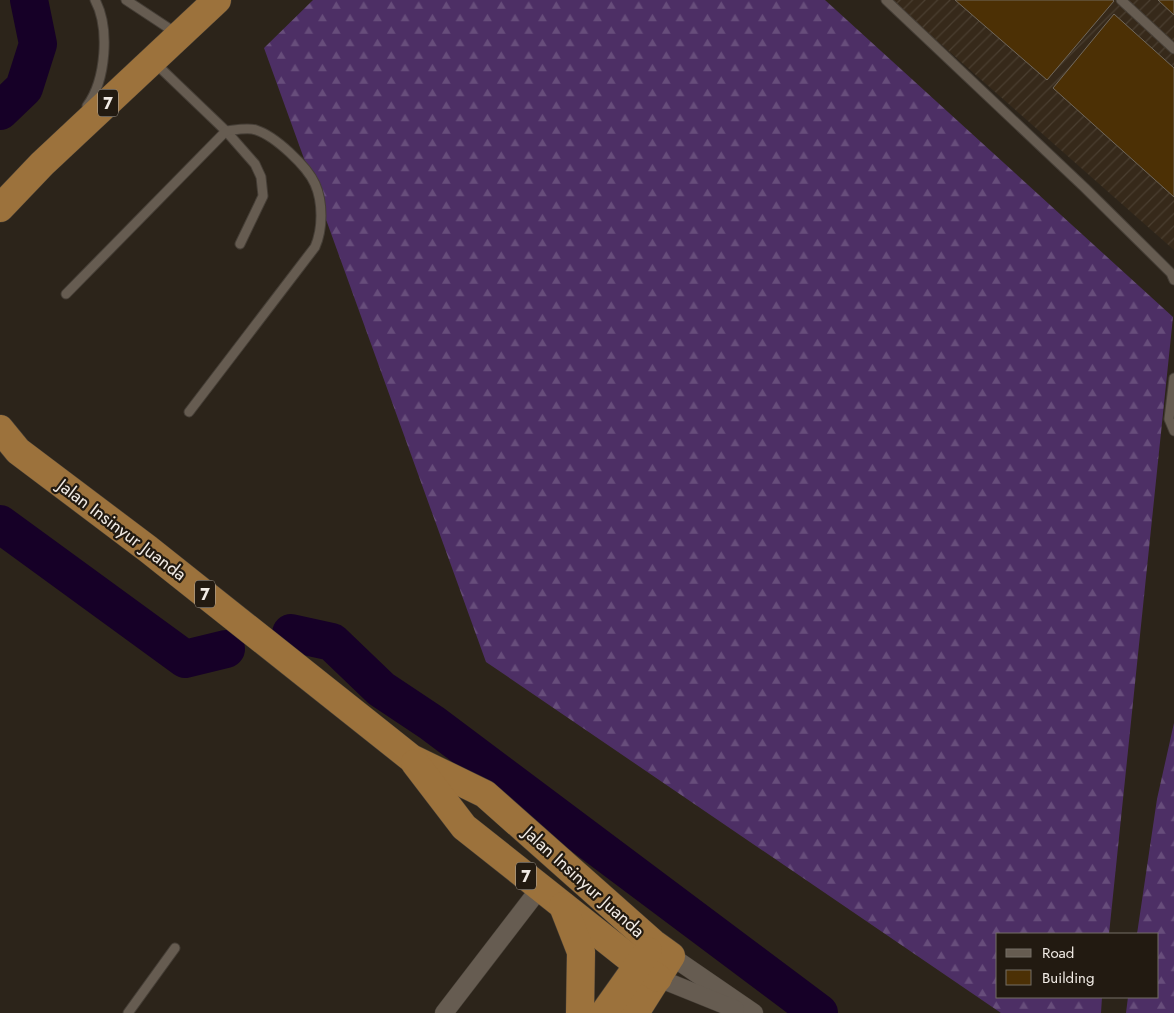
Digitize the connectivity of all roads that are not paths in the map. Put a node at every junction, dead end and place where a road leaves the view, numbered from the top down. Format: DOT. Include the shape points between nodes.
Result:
graph roads {
  1 [pos="94,0"];
  2 [pos="126,0"];
  3 [pos="217,0"];
  4 [pos="886,0"];
  5 [pos="1121,0"];
  6 [pos="180,36"];
  7 [pos="1174,49"];
  8 [pos="153,62"];
  9 [pos="226,131"];
  10 [pos="58,150"];
  11 [pos="0,208"];
  12 [pos="240,244"];
  13 [pos="1174,280"];
  14 [pos="66,294"];
  15 [pos="1174,378"];
  16 [pos="189,412"];
  17 [pos="0,429"];
  18 [pos="1174,431"];
  19 [pos="411,758"];
  20 [pos="540,888"];
  21 [pos="563,906"];
  22 [pos="175,948"];
  23 [pos="655,960"];
  24 [pos="128,1013"];
  25 [pos="444,1013"];
  26 [pos="580,1013"];
  27 [pos="604,1013"];
  28 [pos="634,1013"];
  29 [pos="745,1013"];
  30 [pos="754,1013"];
  1 -- 10 [label="lane" via="100,11 102,73 92,99"];
  2 -- 6 [label="lane"];
  3 -- 6 [label="highway, 7"];
  4 -- 13 [label="lane" via="1085,188 1171,273"];
  5 -- 7 [label="lane"];
  6 -- 8 [label="highway, 7"];
  8 -- 9 [label="lane"];
  8 -- 10 [label="highway, 7"];
  9 -- 12 [label="lane" via="255,164 263,196"];
  9 -- 14 [label="lane"];
  9 -- 16 [label="lane" via="254,129 273,138 308,173 315,184 321,227 315,247"];
  10 -- 11 [label="highway, 7"];
  15 -- 18 [label="lane" via="1169,419"];
  17 -- 19 [label="highway, Jalan Insinyur Juanda / 7" via="18,451 148,548"];
  19 -- 20 [label="highway, Jalan Insinyur Juanda / 7" via="464,827"];
  19 -- 23 [label="highway, Jalan Insinyur Juanda / 7" via="485,794"];
  20 -- 21 [label="highway, Jalan Insinyur Juanda / 7"];
  20 -- 25 [label="street"];
  21 -- 23 [label="highway, Jalan Insinyur Juanda / 7"];
  21 -- 26 [label="highway" via="581,952"];
  22 -- 24 [label="lane"];
  23 -- 27 [label="highway"];
  23 -- 28 [label="highway"];
  23 -- 29 [label="street, Jalan Insinyur Juanda"];
  23 -- 30 [label="street, Jalan Insinyur Juanda"];
}
